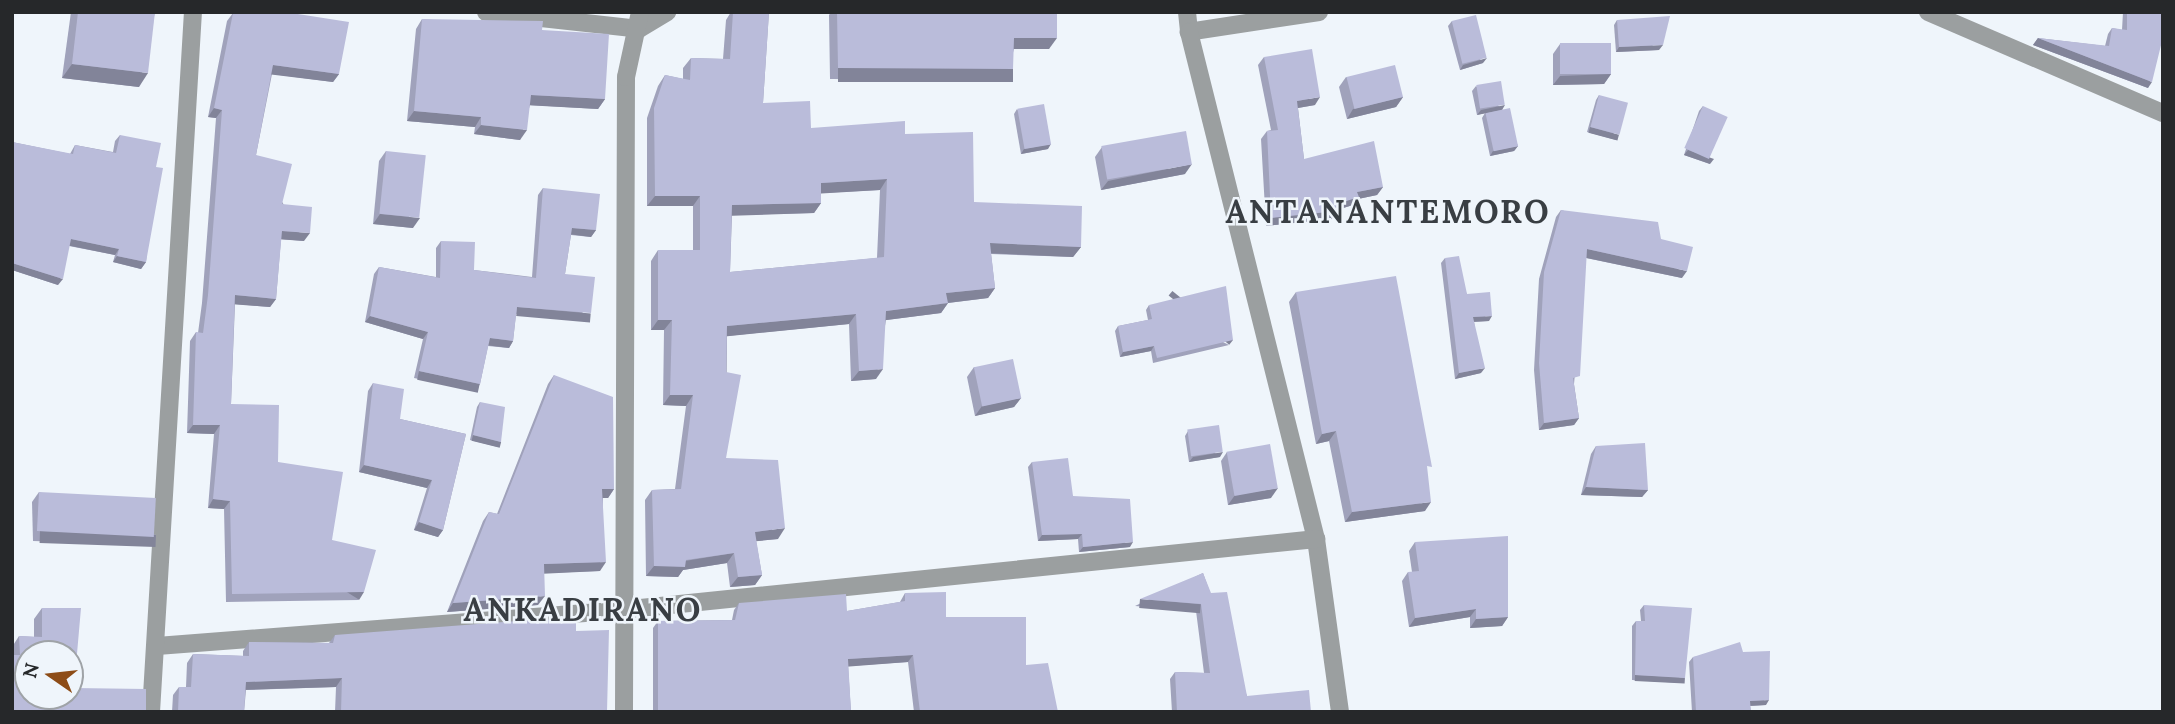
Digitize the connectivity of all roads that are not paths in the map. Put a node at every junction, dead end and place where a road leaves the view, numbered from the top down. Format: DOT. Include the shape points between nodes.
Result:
graph roads {
  1 [pos="192,12"];
  2 [pos="486,12"];
  3 [pos="667,12"];
  4 [pos="1187,12"];
  5 [pos="1319,12"];
  6 [pos="1928,12"];
  7 [pos="639,20"];
  8 [pos="1189,32"];
  9 [pos="2163,113"];
  10 [pos="1316,539"];
  11 [pos="621,610"];
  12 [pos="157,646"];
  13 [pos="151,712"];
  14 [pos="624,712"];
  15 [pos="1340,712"];
  1 -- 12 [label="street"];
  2 -- 7 [label="street"];
  3 -- 7 [label="street"];
  4 -- 8 [label="street"];
  5 -- 8 [label="street"];
  6 -- 9 [label="street"];
  7 -- 11 [label="street" via="626,77"];
  8 -- 10 [label="street"];
  10 -- 11 [label="street"];
  10 -- 15 [label="street"];
  11 -- 12 [label="street"];
  11 -- 14 [label="street"];
  12 -- 13 [label="street"];
}
